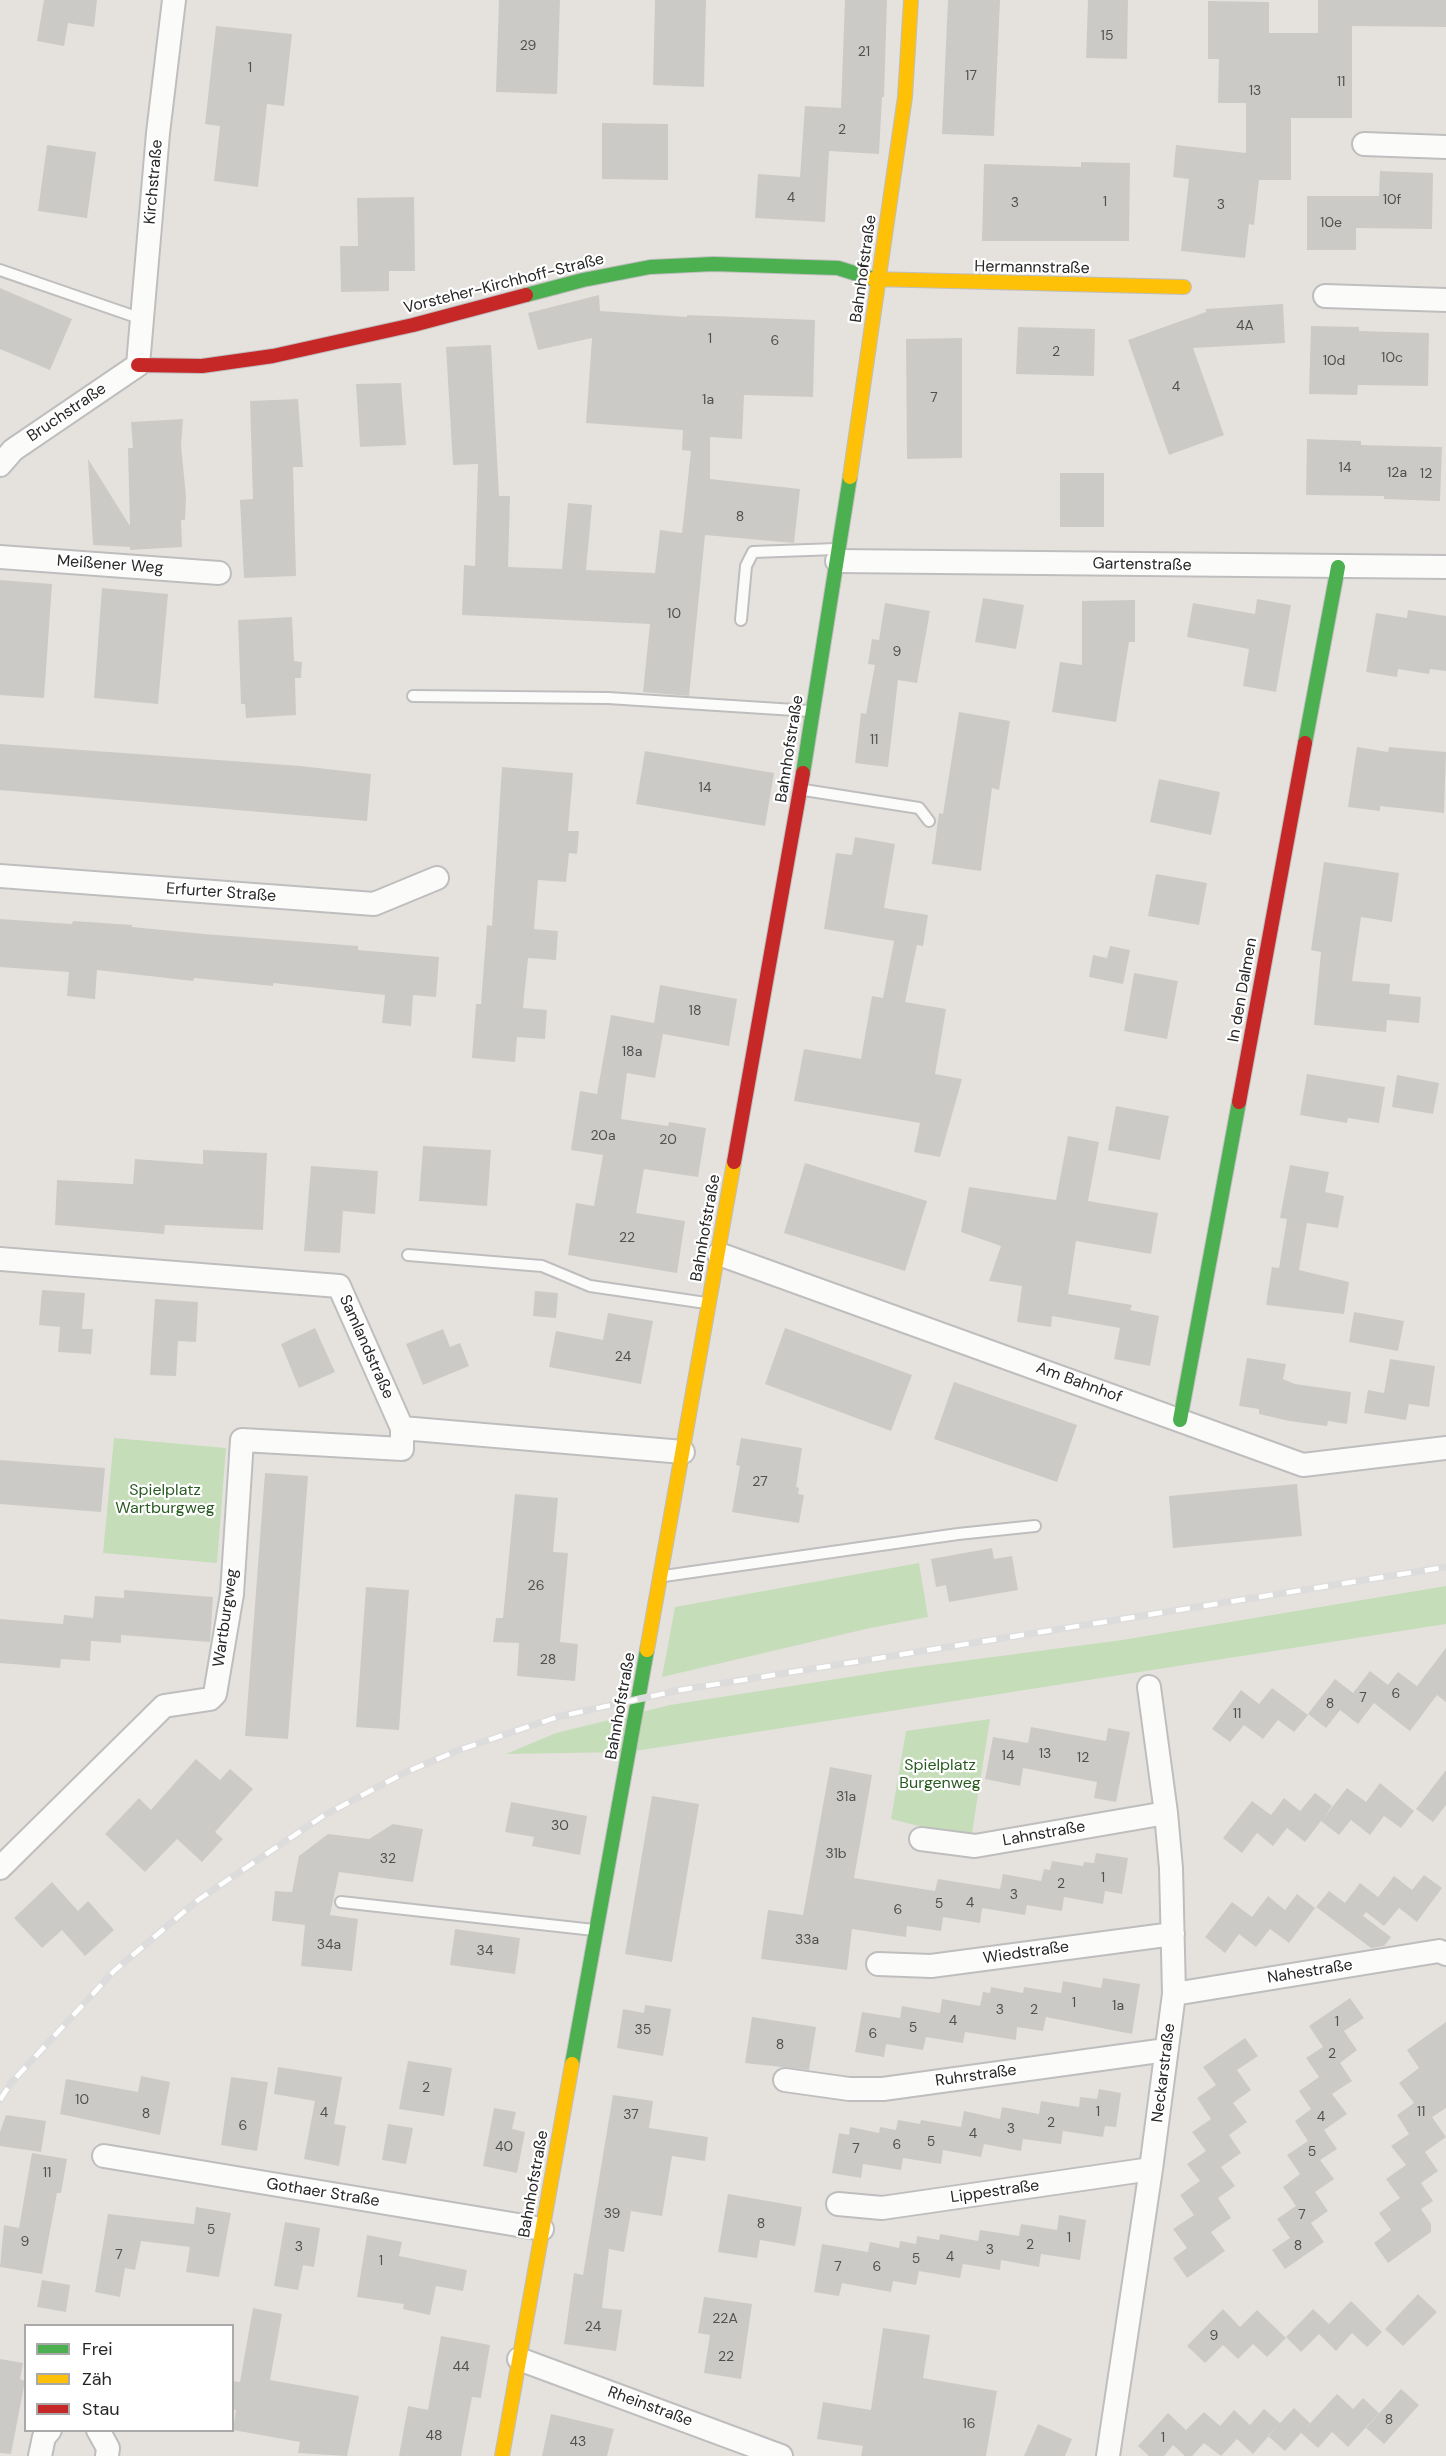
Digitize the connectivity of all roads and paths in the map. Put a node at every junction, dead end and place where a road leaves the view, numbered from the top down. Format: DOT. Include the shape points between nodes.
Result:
graph roads {
  1 [pos="174,0"];
  2 [pos="911,0"];
  3 [pos="1364,144"];
  4 [pos="1446,147"];
  5 [pos="0,270"];
  6 [pos="880,281"];
  7 [pos="1184,287"];
  8 [pos="1324,296"];
  9 [pos="1446,300"];
  10 [pos="142,319"];
  11 [pos="138,365"];
  12 [pos="0,465"];
  13 [pos="838,555"];
  14 [pos="0,557"];
  15 [pos="1338,567"];
  16 [pos="1446,567"];
  17 [pos="219,573"];
  18 [pos="741,620"];
  19 [pos="413,696"];
  20 [pos="814,711"];
  21 [pos="801,789"];
  22 [pos="929,821"];
  23 [pos="0,876"];
  24 [pos="437,878"];
  25 [pos="719,1254"];
  26 [pos="408,1255"];
  27 [pos="0,1258"];
  28 [pos="710,1304"];
  29 [pos="1180,1420"];
  30 [pos="402,1428"];
  31 [pos="1446,1448"];
  32 [pos="683,1452"];
  33 [pos="1035,1526"];
  34 [pos="661,1577"];
  35 [pos="1149,1688"];
  36 [pos="1166,1813"];
  37 [pos="921,1839"];
  38 [pos="0,1868"];
  39 [pos="340,1902"];
  40 [pos="597,1930"];
  41 [pos="1173,1934"];
  42 [pos="1446,1954"];
  43 [pos="878,1964"];
  44 [pos="1174,1994"];
  45 [pos="1166,2050"];
  46 [pos="785,2080"];
  47 [pos="104,2156"];
  48 [pos="1152,2169"];
  49 [pos="838,2204"];
  50 [pos="542,2229"];
  51 [pos="519,2358"];
  52 [pos="48,2432"];
  53 [pos="99,2432"];
  54 [pos="39,2456"];
  55 [pos="107,2456"];
  56 [pos="502,2456"];
  57 [pos="781,2456"];
  58 [pos="1108,2456"];
  1 -- 10 [label="street, Kirchstraße"];
  2 -- 6 [label="street, Bahnhofstraße" via="905,97"];
  3 -- 4 [label="street"];
  5 -- 10 [label="lane"];
  6 -- 7 [label="street, Hermannstraße"];
  6 -- 11 [label="street, Vorsteher-Kirchhoff-Straße" via="838,268 713,264 650,267 273,356 202,366"];
  6 -- 13 [label="street, Bahnhofstraße"];
  8 -- 9 [label="street"];
  10 -- 11 [label="street, Kirchstraße"];
  11 -- 12 [label="street, Bruchstraße" via="13,450"];
  13 -- 15 [label="street, Gartenstraße"];
  13 -- 18 [label="lane" via="753,552 746,566"];
  13 -- 20 [label="street, Bahnhofstraße"];
  14 -- 17 [label="street, Meißener Weg"];
  15 -- 16 [label="street, Gartenstraße"];
  15 -- 29 [label="street, In den Dalmen"];
  19 -- 20 [label="lane" via="608,698"];
  20 -- 21 [label="street, Bahnhofstraße"];
  21 -- 22 [label="lane" via="919,808"];
  21 -- 25 [label="street, Bahnhofstraße"];
  23 -- 24 [label="street, Erfurter Straße" via="374,904"];
  25 -- 28 [label="street, Bahnhofstraße"];
  25 -- 29 [label="street, Am Bahnhof"];
  26 -- 28 [label="lane" via="542,1266 590,1286"];
  27 -- 30 [label="street, Samlandstraße" via="339,1286"];
  28 -- 32 [label="street, Bahnhofstraße"];
  29 -- 31 [label="street, Am Bahnhof" via="1303,1465"];
  30 -- 32 [label="street"];
  30 -- 38 [label="street, Wartburgweg" via="402,1449 242,1440 232,1594 215,1694 210,1699 164,1706"];
  32 -- 34 [label="street, Bahnhofstraße"];
  33 -- 34 [label="lane"];
  34 -- 40 [label="street, Bahnhofstraße"];
  35 -- 36 [label="street, Neckarstraße"];
  36 -- 37 [label="street, Lahnstraße" via="975,1846"];
  36 -- 41 [label="street, Neckarstraße"];
  39 -- 40 [label="lane"];
  40 -- 50 [label="street, Bahnhofstraße"];
  41 -- 43 [label="street, Wiedstraße" via="931,1966"];
  41 -- 44 [label="street, Neckarstraße"];
  42 -- 44 [label="street, Nahestraße" via="1439,1951"];
  44 -- 45 [label="street, Neckarstraße"];
  45 -- 46 [label="street, Ruhrstraße" via="883,2089 849,2089"];
  45 -- 48 [label="street, Neckarstraße"];
  47 -- 50 [label="street, Gothaer Straße"];
  48 -- 49 [label="street, Lippestraße" via="882,2208"];
  48 -- 58 [label="street, Neckarstraße"];
  50 -- 51 [label="street, Bahnhofstraße"];
  51 -- 56 [label="street, Bahnhofstraße"];
  51 -- 57 [label="street, Rheinstraße"];
  52 -- 54 [label="street"];
  53 -- 55 [label="street" via="108,2448"];
}
